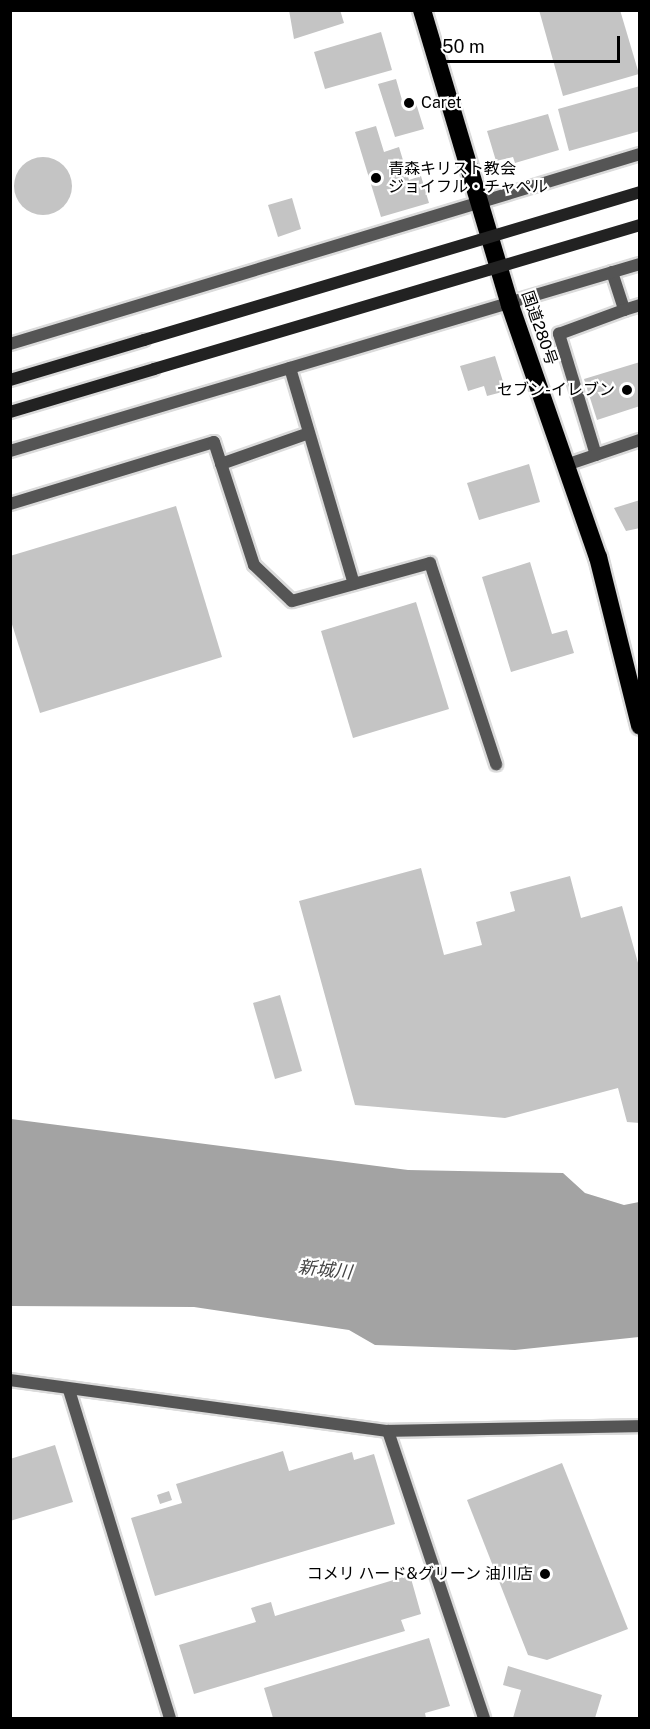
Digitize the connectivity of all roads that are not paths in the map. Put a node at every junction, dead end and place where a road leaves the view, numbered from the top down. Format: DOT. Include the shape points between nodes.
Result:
graph roads {
  1 [pos="422,10"];
  2 [pos="639,154"];
  3 [pos="639,192"];
  4 [pos="481,206"];
  5 [pos="639,225"];
  6 [pos="639,264"];
  7 [pos="612,272"];
  8 [pos="510,305"];
  9 [pos="639,306"];
  10 [pos="624,310"];
  11 [pos="10,344"];
  12 [pos="290,368"];
  13 [pos="10,380"];
  14 [pos="10,412"];
  15 [pos="309,432"];
  16 [pos="639,440"];
  17 [pos="10,451"];
  18 [pos="596,455"];
  19 [pos="221,464"];
  20 [pos="566,465"];
  21 [pos="10,504"];
  22 [pos="354,584"];
  23 [pos="639,726"];
  24 [pos="496,764"];
  25 [pos="10,1380"];
  26 [pos="69,1390"];
  27 [pos="639,1426"];
  28 [pos="388,1431"];
  29 [pos="170,1719"];
  30 [pos="484,1719"];
  1 -- 4 [label="highway, 国道280号"];
  2 -- 4 [label="street"];
  3 -- 13 [label="street, bridge"];
  4 -- 8 [label="highway, 国道280号"];
  4 -- 11 [label="street"];
  5 -- 14 [label="street, bridge"];
  6 -- 7 [label="street"];
  7 -- 8 [label="street"];
  7 -- 10 [label="street"];
  8 -- 12 [label="street"];
  8 -- 20 [label="highway, 国道280号"];
  9 -- 10 [label="street"];
  10 -- 18 [label="street" via="559,334"];
  12 -- 15 [label="street"];
  12 -- 17 [label="street"];
  15 -- 19 [label="street"];
  15 -- 22 [label="street"];
  16 -- 18 [label="street"];
  18 -- 20 [label="street"];
  19 -- 21 [label="street" via="214,442"];
  19 -- 22 [label="street" via="254,565 292,601"];
  20 -- 23 [label="highway, 国道280号" via="606,588"];
  22 -- 24 [label="street" via="430,563"];
  25 -- 26 [label="street"];
  26 -- 28 [label="street"];
  26 -- 29 [label="street"];
  27 -- 28 [label="street"];
  28 -- 30 [label="street"];
}
